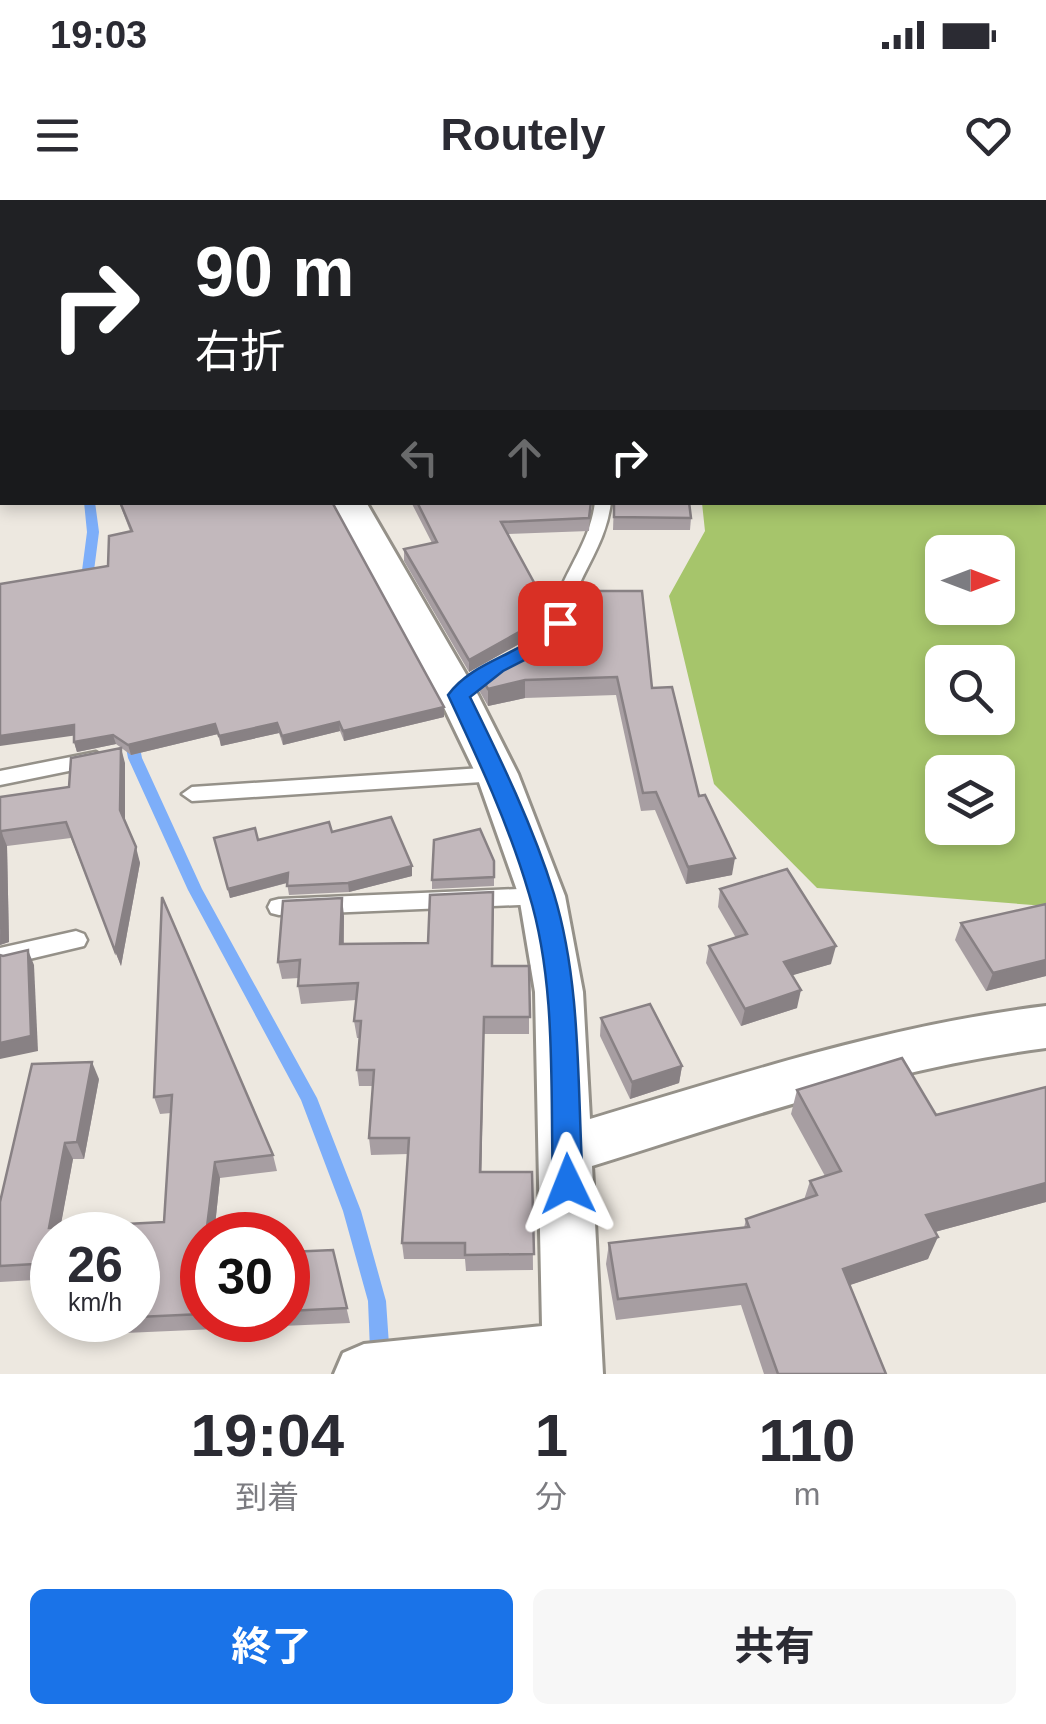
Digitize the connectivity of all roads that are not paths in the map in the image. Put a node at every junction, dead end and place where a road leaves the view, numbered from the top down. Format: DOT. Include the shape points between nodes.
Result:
graph roads {
  1 [pos="351,505"];
  2 [pos="603,505"];
  3 [pos="532,649"];
  4 [pos="117,755"];
  5 [pos="497,774"];
  6 [pos="0,778"];
  7 [pos="192,794"];
  8 [pos="542,896"];
  9 [pos="279,907"];
  10 [pos="76,940"];
  11 [pos="0,957"];
  12 [pos="1046,1027"];
  13 [pos="567,1150"];
  14 [pos="578,1367"];
  15 [pos="384,1372"];
  1 -- 5 [label="street" via="464,690"];
  2 -- 3 [label="lane" via="601,531 564,600 560,623"];
  4 -- 6 [label="lane"];
  5 -- 7 [label="lane"];
  5 -- 8 [label="street"];
  8 -- 9 [label="lane"];
  8 -- 13 [label="street" via="559,992"];
  10 -- 11 [label="lane"];
  12 -- 13 [label="street" via="882,1057"];
  13 -- 14 [label="street"];
  14 -- 15 [label="street"];
}
